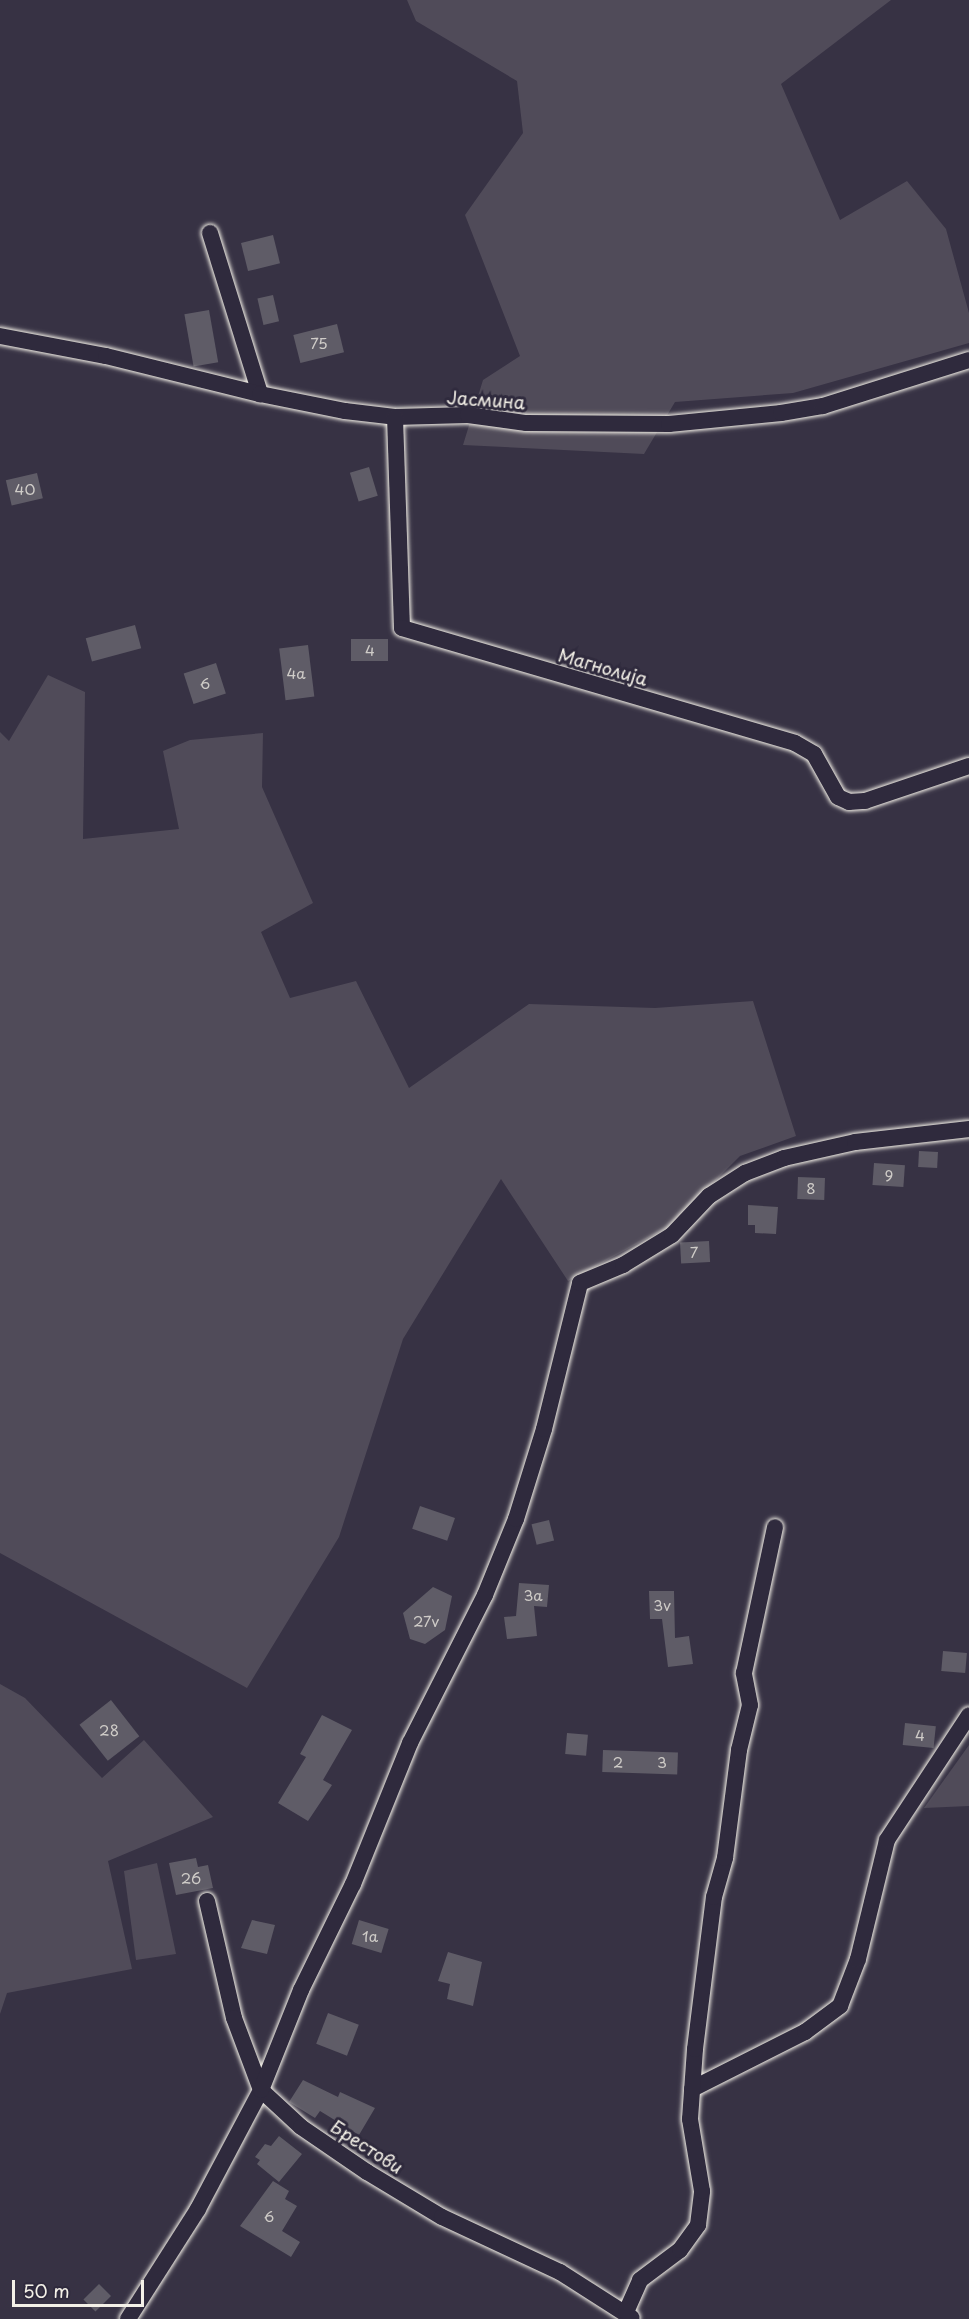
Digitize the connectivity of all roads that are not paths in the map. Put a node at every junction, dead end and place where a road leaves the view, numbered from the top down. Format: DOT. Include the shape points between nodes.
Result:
graph roads {
  1 [pos="210,233"];
  2 [pos="0,336"];
  3 [pos="969,360"];
  4 [pos="260,394"];
  5 [pos="395,417"];
  6 [pos="969,766"];
  7 [pos="969,1129"];
  8 [pos="775,1527"];
  9 [pos="969,1715"];
  10 [pos="207,1901"];
  11 [pos="692,2089"];
  12 [pos="261,2090"];
  13 [pos="629,2315"];
  14 [pos="128,2319"];
  1 -- 4 [label="street"];
  2 -- 4 [label="street, Јасмина" via="106,356"];
  3 -- 5 [label="street, Јасмина" via="823,406 669,424 526,423 468,415"];
  4 -- 5 [label="street, Јасмина"];
  5 -- 6 [label="street, Магнолија" via="402,628 795,743 813,754 838,797 849,802 866,801"];
  7 -- 12 [label="street" via="855,1142 784,1158 745,1173 709,1196 672,1235 623,1265 580,1283 566,1350 516,1519 463,1642 410,1743 353,1884 301,1990"];
  8 -- 11 [label="street" via="744,1672 750,1705 739,1750 725,1858 712,1908"];
  9 -- 11 [label="street" via="887,1840 858,1959 840,2006 805,2032"];
  10 -- 12 [label="street, Брестови" via="234,2018"];
  11 -- 13 [label="street" via="690,2119 702,2191 698,2225 680,2250 640,2280"];
  12 -- 13 [label="street, Брестови" via="301,2127 367,2172 442,2217 560,2272"];
  12 -- 14 [label="street" via="198,2209"];
}
